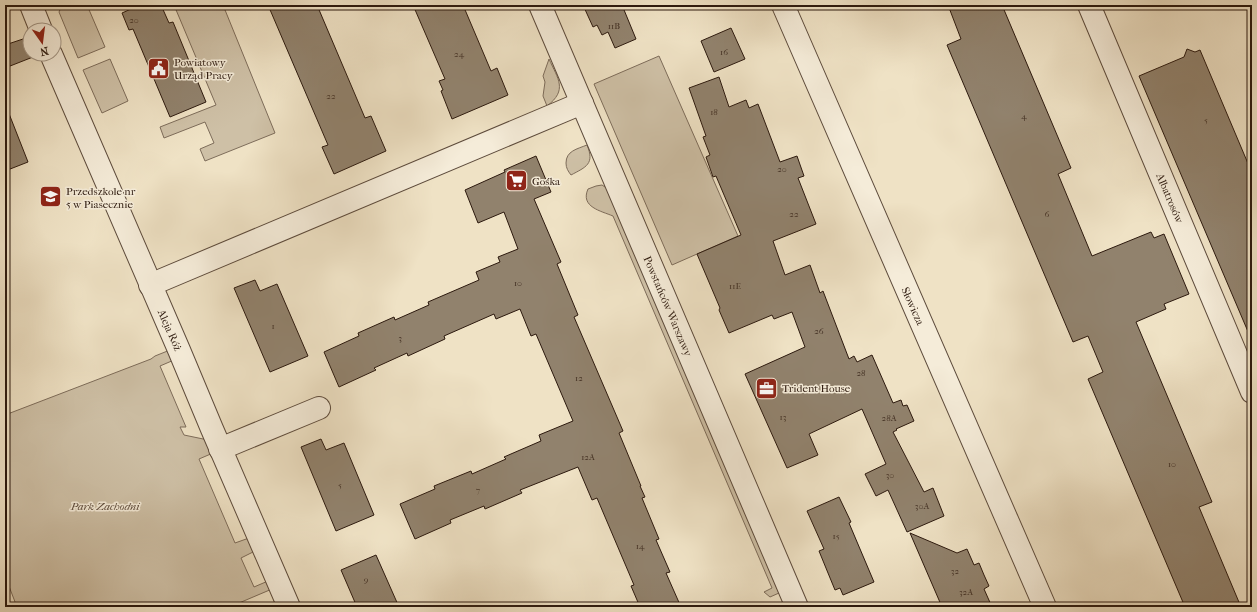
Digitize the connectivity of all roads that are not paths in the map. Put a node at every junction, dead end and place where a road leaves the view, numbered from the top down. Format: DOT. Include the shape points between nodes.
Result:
graph roads {
  1 [pos="30,5"];
  2 [pos="540,5"];
  3 [pos="784,5"];
  4 [pos="1089,5"];
  5 [pos="37,22"];
  6 [pos="54,62"];
  7 [pos="582,103"];
  8 [pos="150,285"];
  9 [pos="1252,392"];
  10 [pos="319,408"];
  11 [pos="220,449"];
  12 [pos="289,607"];
  13 [pos="797,607"];
  14 [pos="1045,607"];
  1 -- 5 [label="street"];
  2 -- 7 [label="street, Powstańców Warszawy"];
  3 -- 14 [label="street, Słowicza"];
  4 -- 9 [label="street, Albatrosów"];
  6 -- 8 [label="street, Aleja Róż"];
  7 -- 8 [label="street"];
  7 -- 13 [label="street, Powstańców Warszawy"];
  8 -- 11 [label="street, Aleja Róż"];
  10 -- 11 [label="street"];
  11 -- 12 [label="street, Aleja Róż"];
}
